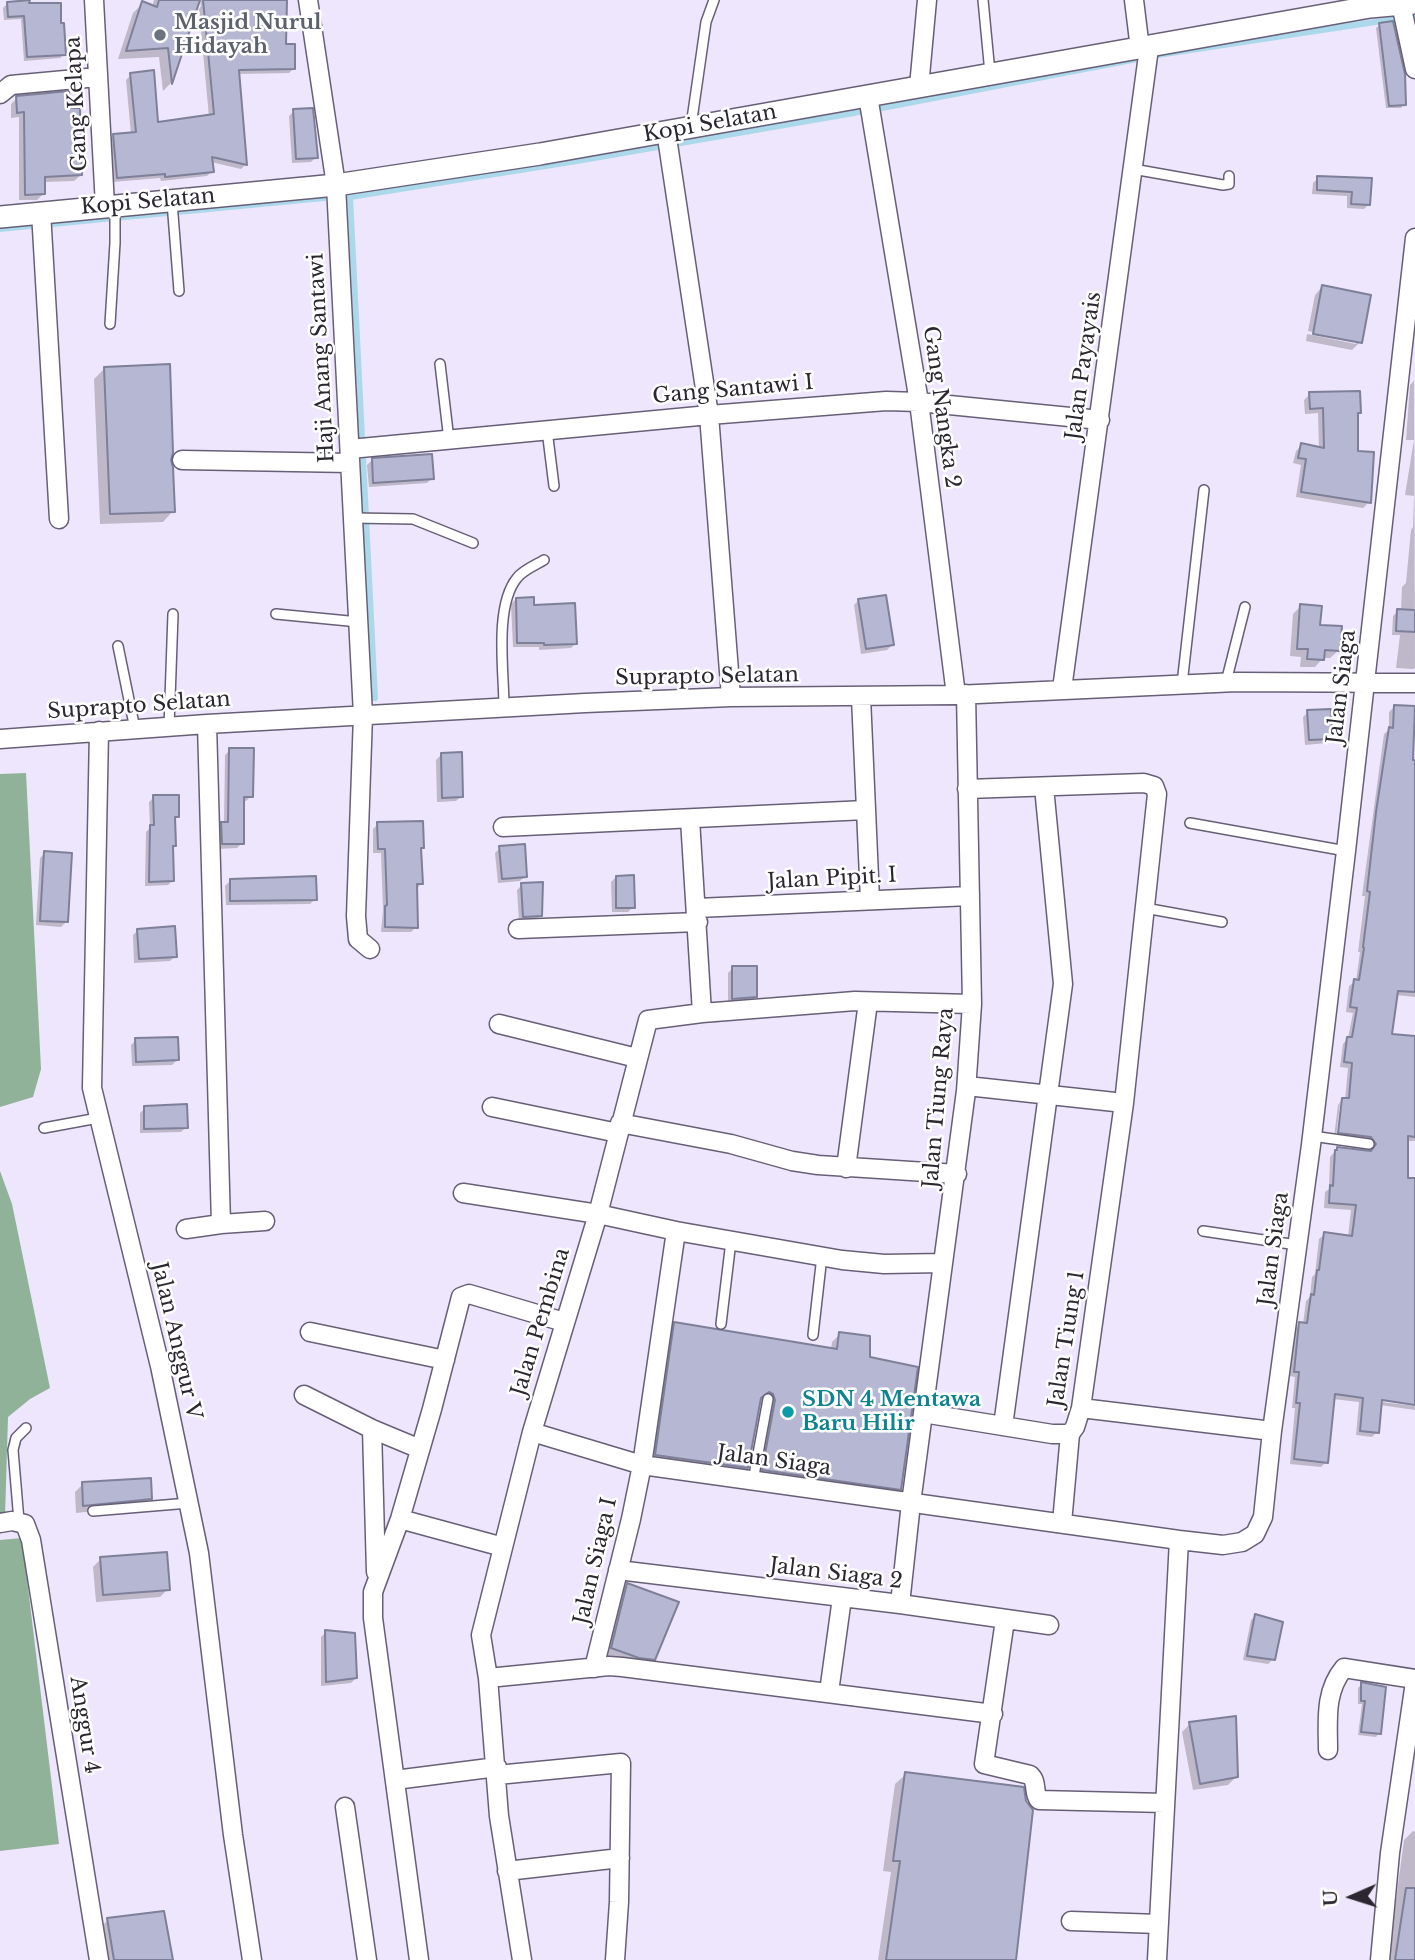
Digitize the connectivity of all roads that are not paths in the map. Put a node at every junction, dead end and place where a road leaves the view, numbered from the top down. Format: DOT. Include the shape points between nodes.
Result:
graph roads {
  1 [pos="94,0"];
  2 [pos="308,0"];
  3 [pos="714,0"];
  4 [pos="927,0"];
  5 [pos="983,0"];
  6 [pos="1134,0"];
  7 [pos="1405,12"];
  8 [pos="1146,54"];
  9 [pos="1415,69"];
  10 [pos="990,75"];
  11 [pos="98,78"];
  12 [pos="919,87"];
  13 [pos="0,94"];
  14 [pos="869,102"];
  15 [pos="691,127"];
  16 [pos="668,142"];
  17 [pos="1133,169"];
  18 [pos="1229,176"];
  19 [pos="336,184"];
  20 [pos="172,200"];
  21 [pos="110,205"];
  22 [pos="42,216"];
  23 [pos="0,217"];
  24 [pos="1415,237"];
  25 [pos="1413,275"];
  26 [pos="179,291"];
  27 [pos="110,324"];
  28 [pos="440,364"];
  29 [pos="919,402"];
  30 [pos="709,415"];
  31 [pos="1100,420"];
  32 [pos="547,430"];
  33 [pos="449,440"];
  34 [pos="357,452"];
  35 [pos="182,460"];
  36 [pos="554,486"];
  37 [pos="1204,490"];
  38 [pos="353,517"];
  39 [pos="59,519"];
  40 [pos="473,543"];
  41 [pos="544,559"];
  42 [pos="1245,607"];
  43 [pos="173,614"];
  44 [pos="276,614"];
  45 [pos="359,622"];
  46 [pos="118,646"];
  47 [pos="1226,682"];
  48 [pos="1366,682"];
  49 [pos="1415,683"];
  50 [pos="1182,684"];
  51 [pos="1062,689"];
  52 [pos="961,694"];
  53 [pos="861,697"];
  54 [pos="731,698"];
  55 [pos="504,707"];
  56 [pos="363,715"];
  57 [pos="207,724"];
  58 [pos="169,727"];
  59 [pos="135,729"];
  60 [pos="99,731"];
  61 [pos="0,739"];
  62 [pos="1044,787"];
  63 [pos="967,789"];
  64 [pos="866,810"];
  65 [pos="690,819"];
  66 [pos="1189,823"];
  67 [pos="503,827"];
  68 [pos="1346,851"];
  69 [pos="970,896"];
  70 [pos="870,900"];
  71 [pos="1145,908"];
  72 [pos="697,915"];
  73 [pos="1222,922"];
  74 [pos="518,929"];
  75 [pos="370,949"];
  76 [pos="868,1002"];
  77 [pos="972,1004"];
  78 [pos="702,1013"];
  79 [pos="499,1024"];
  80 [pos="637,1058"];
  81 [pos="967,1086"];
  82 [pos="1049,1096"];
  83 [pos="1124,1103"];
  84 [pos="492,1107"];
  85 [pos="98,1118"];
  86 [pos="44,1128"];
  87 [pos="619,1128"];
  88 [pos="1312,1136"];
  89 [pos="1369,1144"];
  90 [pos="846,1168"];
  91 [pos="957,1174"];
  92 [pos="463,1193"];
  93 [pos="598,1214"];
  94 [pos="265,1221"];
  95 [pos="221,1224"];
  96 [pos="186,1230"];
  97 [pos="676,1231"];
  98 [pos="1203,1231"];
  99 [pos="731,1241"];
  100 [pos="1297,1244"];
  101 [pos="822,1256"];
  102 [pos="943,1263"];
  103 [pos="564,1322"];
  104 [pos="721,1324"];
  105 [pos="310,1332"];
  106 [pos="813,1335"];
  107 [pos="445,1360"];
  108 [pos="304,1395"];
  109 [pos="768,1399"];
  110 [pos="1081,1408"];
  111 [pos="923,1413"];
  112 [pos="1003,1426"];
  113 [pos="26,1428"];
  114 [pos="372,1429"];
  115 [pos="1272,1431"];
  116 [pos="532,1432"];
  117 [pos="1070,1434"];
  118 [pos="420,1449"];
  119 [pos="642,1465"];
  120 [pos="753,1481"];
  121 [pos="189,1503"];
  122 [pos="911,1503"];
  123 [pos="93,1511"];
  124 [pos="400,1518"];
  125 [pos="19,1521"];
  126 [pos="0,1523"];
  127 [pos="1062,1523"];
  128 [pos="1179,1540"];
  129 [pos="503,1547"];
  130 [pos="618,1570"];
  131 [pos="376,1583"];
  132 [pos="842,1598"];
  133 [pos="900,1604"];
  134 [pos="1005,1620"];
  135 [pos="1049,1625"];
  136 [pos="594,1668"];
  137 [pos="488,1678"];
  138 [pos="1415,1680"];
  139 [pos="829,1692"];
  140 [pos="993,1714"];
  141 [pos="1328,1750"];
  142 [pos="497,1771"];
  143 [pos="395,1780"];
  144 [pos="1165,1803"];
  145 [pos="345,1807"];
  146 [pos="620,1858"];
  147 [pos="507,1871"];
  148 [pos="1071,1921"];
  149 [pos="1159,1924"];
  150 [pos="99,1960"];
  151 [pos="252,1960"];
  152 [pos="367,1960"];
  153 [pos="419,1960"];
  154 [pos="522,1960"];
  155 [pos="615,1960"];
  156 [pos="1157,1960"];
  157 [pos="1380,1960"];
  1 -- 11 [label="street, Gang Kelapa"];
  2 -- 19 [label="street, Haji Anang Santawi"];
  3 -- 15 [label="lane" via="706,22"];
  4 -- 12 [label="street"];
  5 -- 10 [label="lane"];
  6 -- 8 [label="street, Jalan Payayais"];
  7 -- 8 [label="street, Kopi Selatan" via="1370,7"];
  7 -- 9 [label="street"];
  8 -- 10 [label="street, Kopi Selatan"];
  8 -- 17 [label="street, Jalan Payayais"];
  10 -- 12 [label="street, Kopi Selatan"];
  11 -- 13 [label="street" via="11,85"];
  11 -- 21 [label="street, Gang Kelapa"];
  12 -- 14 [label="street, Kopi Selatan"];
  14 -- 15 [label="street, Kopi Selatan"];
  14 -- 29 [label="street, Gang Nangka 2"];
  15 -- 16 [label="street, Kopi Selatan"];
  16 -- 19 [label="street, Kopi Selatan" via="584,147"];
  16 -- 30 [label="street"];
  17 -- 18 [label="lane" via="1223,185 1229,184"];
  17 -- 31 [label="street, Jalan Payayais"];
  19 -- 20 [label="street, Kopi Selatan"];
  19 -- 34 [label="street, Haji Anang Santawi"];
  20 -- 21 [label="street, Kopi Selatan"];
  20 -- 26 [label="lane"];
  21 -- 22 [label="street, Kopi Selatan"];
  21 -- 27 [label="lane" via="115,243"];
  22 -- 23 [label="street, Kopi Selatan"];
  22 -- 39 [label="street"];
  24 -- 25 [label="street, Jalan Siaga"];
  25 -- 48 [label="street, Jalan Siaga"];
  28 -- 33 [label="lane"];
  29 -- 30 [label="street, Gang Santawi I" via="851,402"];
  29 -- 31 [label="street, Gang Santawi I"];
  29 -- 52 [label="street, Gang Nangka 2"];
  30 -- 32 [label="street, Gang Santawi I"];
  30 -- 54 [label="street"];
  31 -- 51 [label="street, Jalan Payayais"];
  32 -- 33 [label="street, Gang Santawi I"];
  32 -- 36 [label="lane"];
  33 -- 34 [label="street, Gang Santawi I"];
  34 -- 35 [label="street, Gang Santawi I"];
  34 -- 38 [label="street, Haji Anang Santawi"];
  37 -- 50 [label="lane"];
  38 -- 40 [label="lane" via="413,519"];
  38 -- 45 [label="street, Haji Anang Santawi"];
  41 -- 55 [label="lane" via="518,576 507,595"];
  42 -- 47 [label="lane"];
  43 -- 58 [label="lane"];
  44 -- 45 [label="lane"];
  45 -- 56 [label="street, Haji Anang Santawi"];
  46 -- 59 [label="lane"];
  47 -- 48 [label="street, Suprapto Selatan"];
  47 -- 50 [label="street, Suprapto Selatan"];
  48 -- 49 [label="street, Suprapto Selatan"];
  48 -- 68 [label="street, Jalan Siaga"];
  50 -- 51 [label="street, Suprapto Selatan"];
  51 -- 52 [label="street, Suprapto Selatan"];
  52 -- 53 [label="street, Suprapto Selatan"];
  52 -- 63 [label="street, Jalan Tiung Raya"];
  53 -- 54 [label="street, Suprapto Selatan"];
  53 -- 64 [label="street"];
  54 -- 55 [label="street, Suprapto Selatan"];
  55 -- 56 [label="street, Suprapto Selatan"];
  56 -- 57 [label="street, Suprapto Selatan"];
  56 -- 75 [label="street, Haji Anang Santawi" via="356,916 358,939"];
  57 -- 58 [label="street, Suprapto Selatan"];
  57 -- 95 [label="street"];
  58 -- 59 [label="street, Suprapto Selatan"];
  59 -- 60 [label="street, Suprapto Selatan"];
  60 -- 61 [label="street, Suprapto Selatan"];
  60 -- 85 [label="street, Jalan Anggur V" via="92,1074"];
  62 -- 63 [label="street"];
  62 -- 71 [label="street, Jalan Tiung 1" via="1154,786 1157,794"];
  62 -- 82 [label="street" via="1063,968"];
  63 -- 69 [label="street, Jalan Tiung Raya"];
  64 -- 65 [label="street"];
  64 -- 70 [label="street"];
  65 -- 67 [label="street"];
  65 -- 72 [label="street"];
  66 -- 68 [label="lane"];
  68 -- 88 [label="street, Jalan Siaga"];
  69 -- 70 [label="street, Jalan Pipit. I"];
  69 -- 77 [label="street, Jalan Tiung Raya"];
  70 -- 72 [label="street, Jalan Pipit. I"];
  71 -- 73 [label="lane"];
  71 -- 83 [label="street, Jalan Tiung 1"];
  72 -- 74 [label="street, Jalan Pipit. I"];
  72 -- 78 [label="street"];
  76 -- 77 [label="street, Jalan Pembina"];
  76 -- 78 [label="street, Jalan Pembina"];
  76 -- 90 [label="street"];
  77 -- 81 [label="street, Jalan Tiung Raya"];
  78 -- 80 [label="street, Jalan Pembina" via="648,1020"];
  79 -- 80 [label="street"];
  80 -- 87 [label="street, Jalan Pembina"];
  81 -- 82 [label="street"];
  81 -- 91 [label="street, Jalan Tiung Raya"];
  82 -- 83 [label="street"];
  82 -- 112 [label="street"];
  83 -- 110 [label="street, Jalan Tiung 1"];
  84 -- 87 [label="street"];
  85 -- 86 [label="lane"];
  85 -- 121 [label="street, Jalan Anggur V"];
  87 -- 90 [label="street" via="731,1144 792,1161"];
  87 -- 93 [label="street, Jalan Pembina"];
  88 -- 89 [label="lane"];
  88 -- 100 [label="street, Jalan Siaga"];
  90 -- 91 [label="street"];
  91 -- 102 [label="street, Jalan Tiung Raya"];
  92 -- 93 [label="street"];
  93 -- 97 [label="street"];
  93 -- 103 [label="street, Jalan Pembina"];
  94 -- 95 [label="street"];
  95 -- 96 [label="street"];
  97 -- 99 [label="street"];
  97 -- 119 [label="street, Jalan Siaga I"];
  98 -- 100 [label="lane"];
  99 -- 101 [label="street"];
  99 -- 104 [label="lane"];
  100 -- 115 [label="street, Jalan Siaga"];
  101 -- 102 [label="street" via="865,1263"];
  101 -- 106 [label="lane"];
  102 -- 111 [label="street, Jalan Tiung Raya"];
  103 -- 107 [label="street" via="466,1294 460,1299"];
  103 -- 116 [label="street, Jalan Pembina"];
  105 -- 107 [label="street"];
  107 -- 118 [label="street"];
  108 -- 114 [label="street"];
  109 -- 120 [label="lane"];
  110 -- 115 [label="street"];
  110 -- 117 [label="street, Jalan Tiung 1"];
  111 -- 112 [label="street, Jalan Tiung 1"];
  111 -- 122 [label="street, Jalan Tiung Raya"];
  112 -- 117 [label="street, Jalan Tiung 1"];
  113 -- 125 [label="lane" via="16,1438 13,1450"];
  114 -- 118 [label="street"];
  114 -- 131 [label="street"];
  115 -- 128 [label="street, Jalan Siaga" via="1264,1517 1255,1534 1223,1545"];
  116 -- 119 [label="street, Jalan Siaga"];
  116 -- 129 [label="street, Jalan Pembina"];
  117 -- 127 [label="street"];
  118 -- 124 [label="street"];
  119 -- 120 [label="street, Jalan Siaga"];
  119 -- 130 [label="street, Jalan Siaga I"];
  120 -- 122 [label="street, Jalan Siaga"];
  121 -- 123 [label="lane"];
  121 -- 151 [label="street, Jalan Anggur V" via="204,1580 228,1802"];
  122 -- 127 [label="street, Jalan Siaga"];
  122 -- 133 [label="street, Jalan Tiung Raya"];
  124 -- 129 [label="street"];
  124 -- 131 [label="street"];
  125 -- 126 [label="street"];
  125 -- 150 [label="street, Anggur 4" via="31,1540"];
  127 -- 128 [label="street, Jalan Siaga"];
  128 -- 144 [label="street"];
  129 -- 137 [label="street, Jalan Pembina" via="481,1635"];
  130 -- 132 [label="street, Jalan Siaga 2"];
  130 -- 136 [label="street, Jalan Siaga I"];
  131 -- 143 [label="street" via="373,1618"];
  132 -- 133 [label="street, Jalan Siaga 2"];
  132 -- 139 [label="street"];
  133 -- 134 [label="street, Jalan Siaga 2"];
  134 -- 135 [label="street, Jalan Siaga 2"];
  134 -- 140 [label="street"];
  136 -- 137 [label="street"];
  136 -- 139 [label="street" via="622,1667"];
  137 -- 142 [label="street, Jalan Pembina"];
  138 -- 141 [label="street" via="1343,1668 1328,1698"];
  138 -- 157 [label="street"];
  139 -- 140 [label="street"];
  140 -- 144 [label="street" via="984,1764 1030,1775 1039,1800"];
  142 -- 143 [label="street"];
  142 -- 146 [label="street" via="621,1763"];
  142 -- 147 [label="street, Jalan Pembina"];
  143 -- 153 [label="street"];
  144 -- 149 [label="street"];
  145 -- 152 [label="street"];
  146 -- 147 [label="street"];
  146 -- 155 [label="street"];
  147 -- 154 [label="street, Jalan Pembina"];
  148 -- 149 [label="street"];
  149 -- 156 [label="street"];
}
